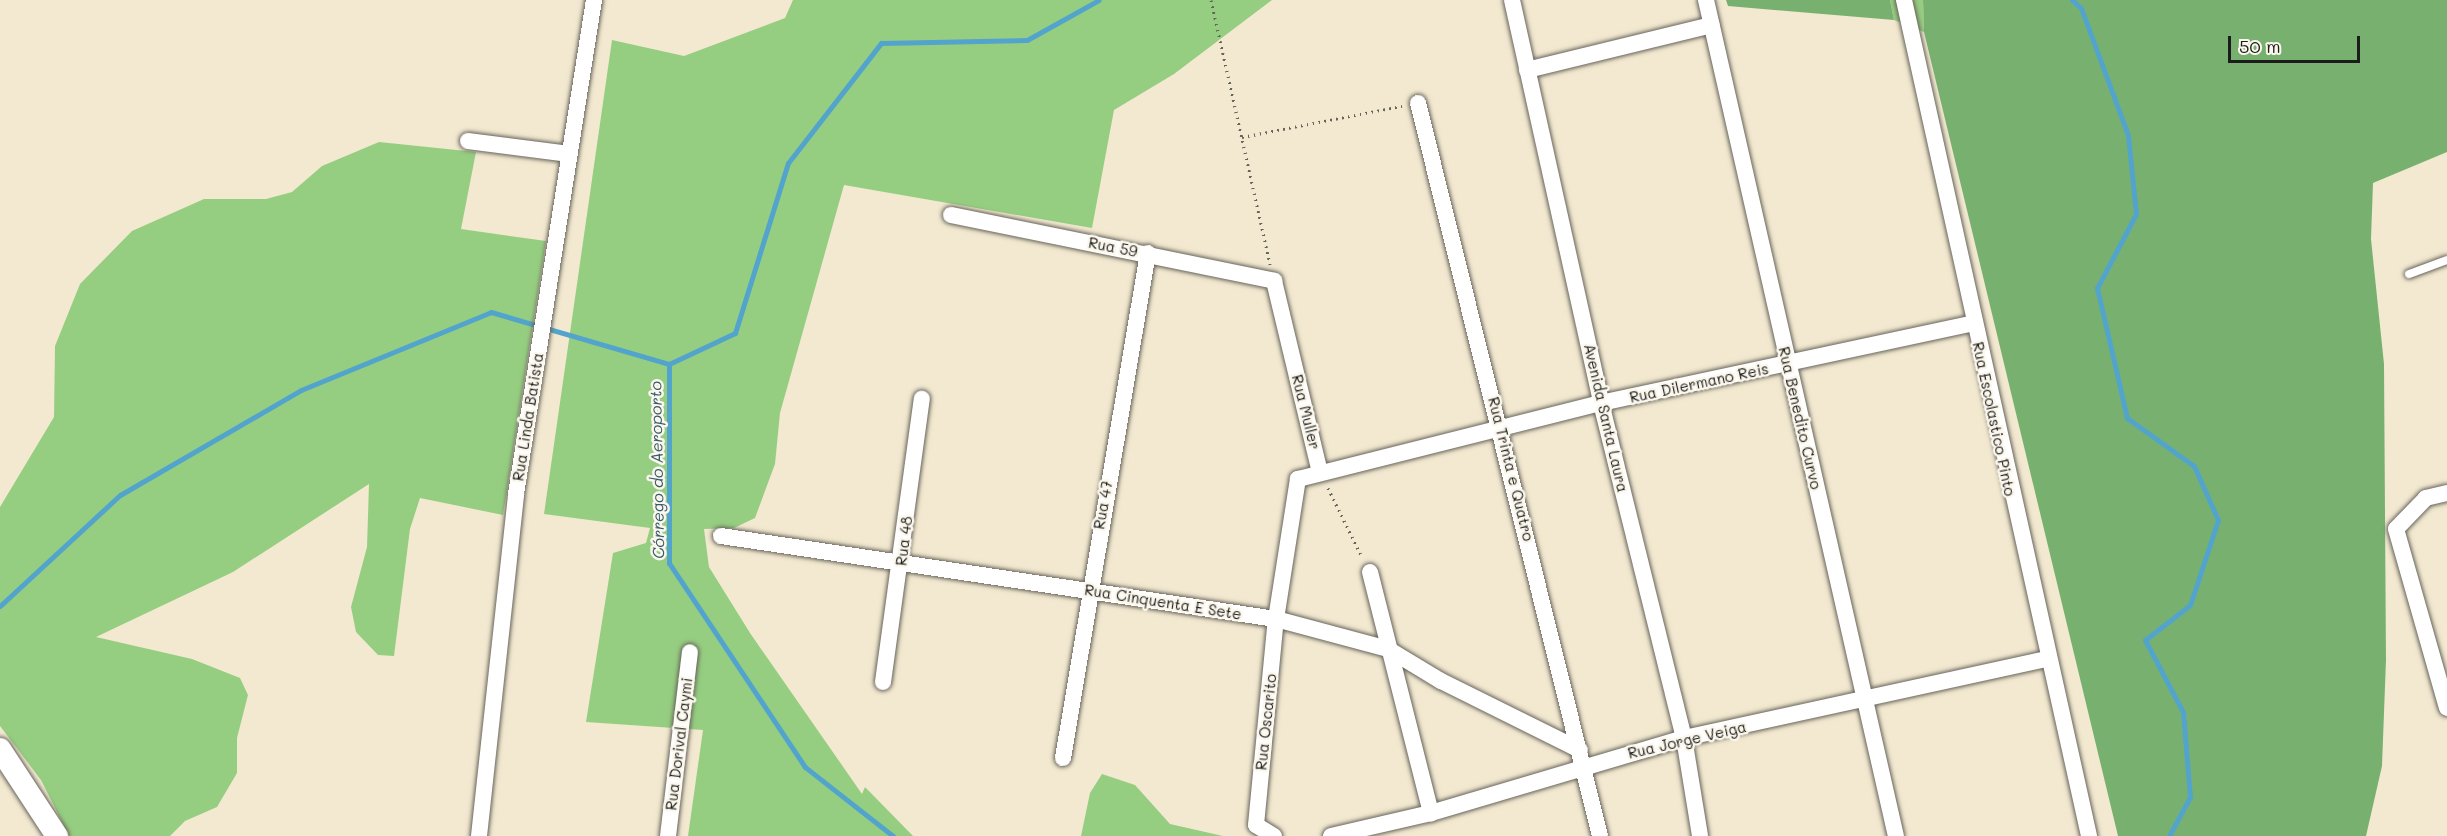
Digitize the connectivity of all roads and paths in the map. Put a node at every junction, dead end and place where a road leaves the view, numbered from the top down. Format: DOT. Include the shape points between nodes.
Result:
graph roads {
  1 [pos="594,0"];
  2 [pos="1210,0"];
  3 [pos="1512,0"];
  4 [pos="1706,0"];
  5 [pos="1904,0"];
  6 [pos="1712,25"];
  7 [pos="1527,70"];
  8 [pos="1418,103"];
  9 [pos="1242,137"];
  10 [pos="468,141"];
  11 [pos="569,154"];
  12 [pos="951,215"];
  13 [pos="1148,253"];
  14 [pos="2447,260"];
  15 [pos="2409,274"];
  16 [pos="1274,281"];
  17 [pos="1973,323"];
  18 [pos="1788,364"];
  19 [pos="922,399"];
  20 [pos="1601,404"];
  21 [pos="1501,427"];
  22 [pos="1320,474"];
  23 [pos="2447,493"];
  24 [pos="722,536"];
  25 [pos="901,563"];
  26 [pos="1370,572"];
  27 [pos="1088,590"];
  28 [pos="1276,619"];
  29 [pos="1388,649"];
  30 [pos="690,652"];
  31 [pos="2047,659"];
  32 [pos="883,682"];
  33 [pos="1863,702"];
  34 [pos="2447,708"];
  35 [pos="1684,738"];
  36 [pos="0,749"];
  37 [pos="1063,758"];
  38 [pos="1582,758"];
  39 [pos="1431,813"];
  40 [pos="57,836"];
  41 [pos="478,836"];
  42 [pos="668,836"];
  43 [pos="1274,836"];
  44 [pos="1331,836"];
  45 [pos="1600,836"];
  46 [pos="1700,836"];
  47 [pos="1896,836"];
  48 [pos="2089,836"];
  1 -- 11 [label="street, Rua Linda Batista"];
  2 -- 9 [label="path"];
  3 -- 7 [label="street, Avenida Santa Laura"];
  4 -- 6 [label="street, Rua Benedito Curvo"];
  5 -- 17 [label="street, Rua Escolastico Pinto"];
  6 -- 7 [label="street"];
  6 -- 18 [label="street, Rua Benedito Curvo"];
  7 -- 20 [label="street, Avenida Santa Laura"];
  8 -- 9 [label="path"];
  8 -- 21 [label="street, Rua Trinta e Quatro"];
  9 -- 16 [label="path"];
  10 -- 11 [label="street"];
  11 -- 41 [label="street, Rua Linda Batista" via="516,494"];
  12 -- 13 [label="street, Rua 59"];
  13 -- 16 [label="street, Rua 59"];
  13 -- 27 [label="street, Rua 47"];
  14 -- 15 [label="lane"];
  16 -- 22 [label="street, Rua Muller"];
  17 -- 18 [label="street, Rua Dilermano Reis"];
  17 -- 31 [label="street, Rua Escolastico Pinto"];
  18 -- 20 [label="street, Rua Dilermano Reis"];
  18 -- 33 [label="street, Rua Benedito Curvo"];
  19 -- 25 [label="street, Rua 48"];
  20 -- 21 [label="street, Rua Dilermano Reis"];
  20 -- 35 [label="street, Avenida Santa Laura"];
  21 -- 22 [label="street, Rua Dilermano Reis"];
  21 -- 38 [label="street, Rua Trinta e Quatro"];
  22 -- 26 [label="path"];
  22 -- 28 [label="street, Rua Oscarito" via="1298,479"];
  23 -- 34 [label="street" via="2426,498 2396,529"];
  24 -- 25 [label="street, Rua Cinquenta E Sete"];
  25 -- 27 [label="street, Rua Cinquenta E Sete"];
  25 -- 32 [label="street, Rua 48"];
  26 -- 29 [label="street"];
  27 -- 28 [label="street, Rua Cinquenta E Sete"];
  27 -- 37 [label="street, Rua 47"];
  28 -- 29 [label="street, Rua Cinquenta E Sete"];
  28 -- 43 [label="street, Rua Oscarito" via="1256,825"];
  29 -- 38 [label="street, Rua Cinquenta E Sete"];
  29 -- 39 [label="street"];
  30 -- 42 [label="street, Rua Dorival Caymi"];
  31 -- 33 [label="street, Rua Jorge Veiga"];
  31 -- 48 [label="street, Rua Escolastico Pinto"];
  33 -- 35 [label="street, Rua Jorge Veiga"];
  33 -- 47 [label="street, Rua Benedito Curvo"];
  35 -- 38 [label="street, Rua Jorge Veiga"];
  35 -- 46 [label="street, Avenida Santa Laura"];
  36 -- 40 [label="main road"];
  38 -- 39 [label="street, Rua Jorge Veiga"];
  38 -- 45 [label="street, Rua Trinta e Quatro"];
  39 -- 44 [label="street, Rua Jorge Veiga"];
}
